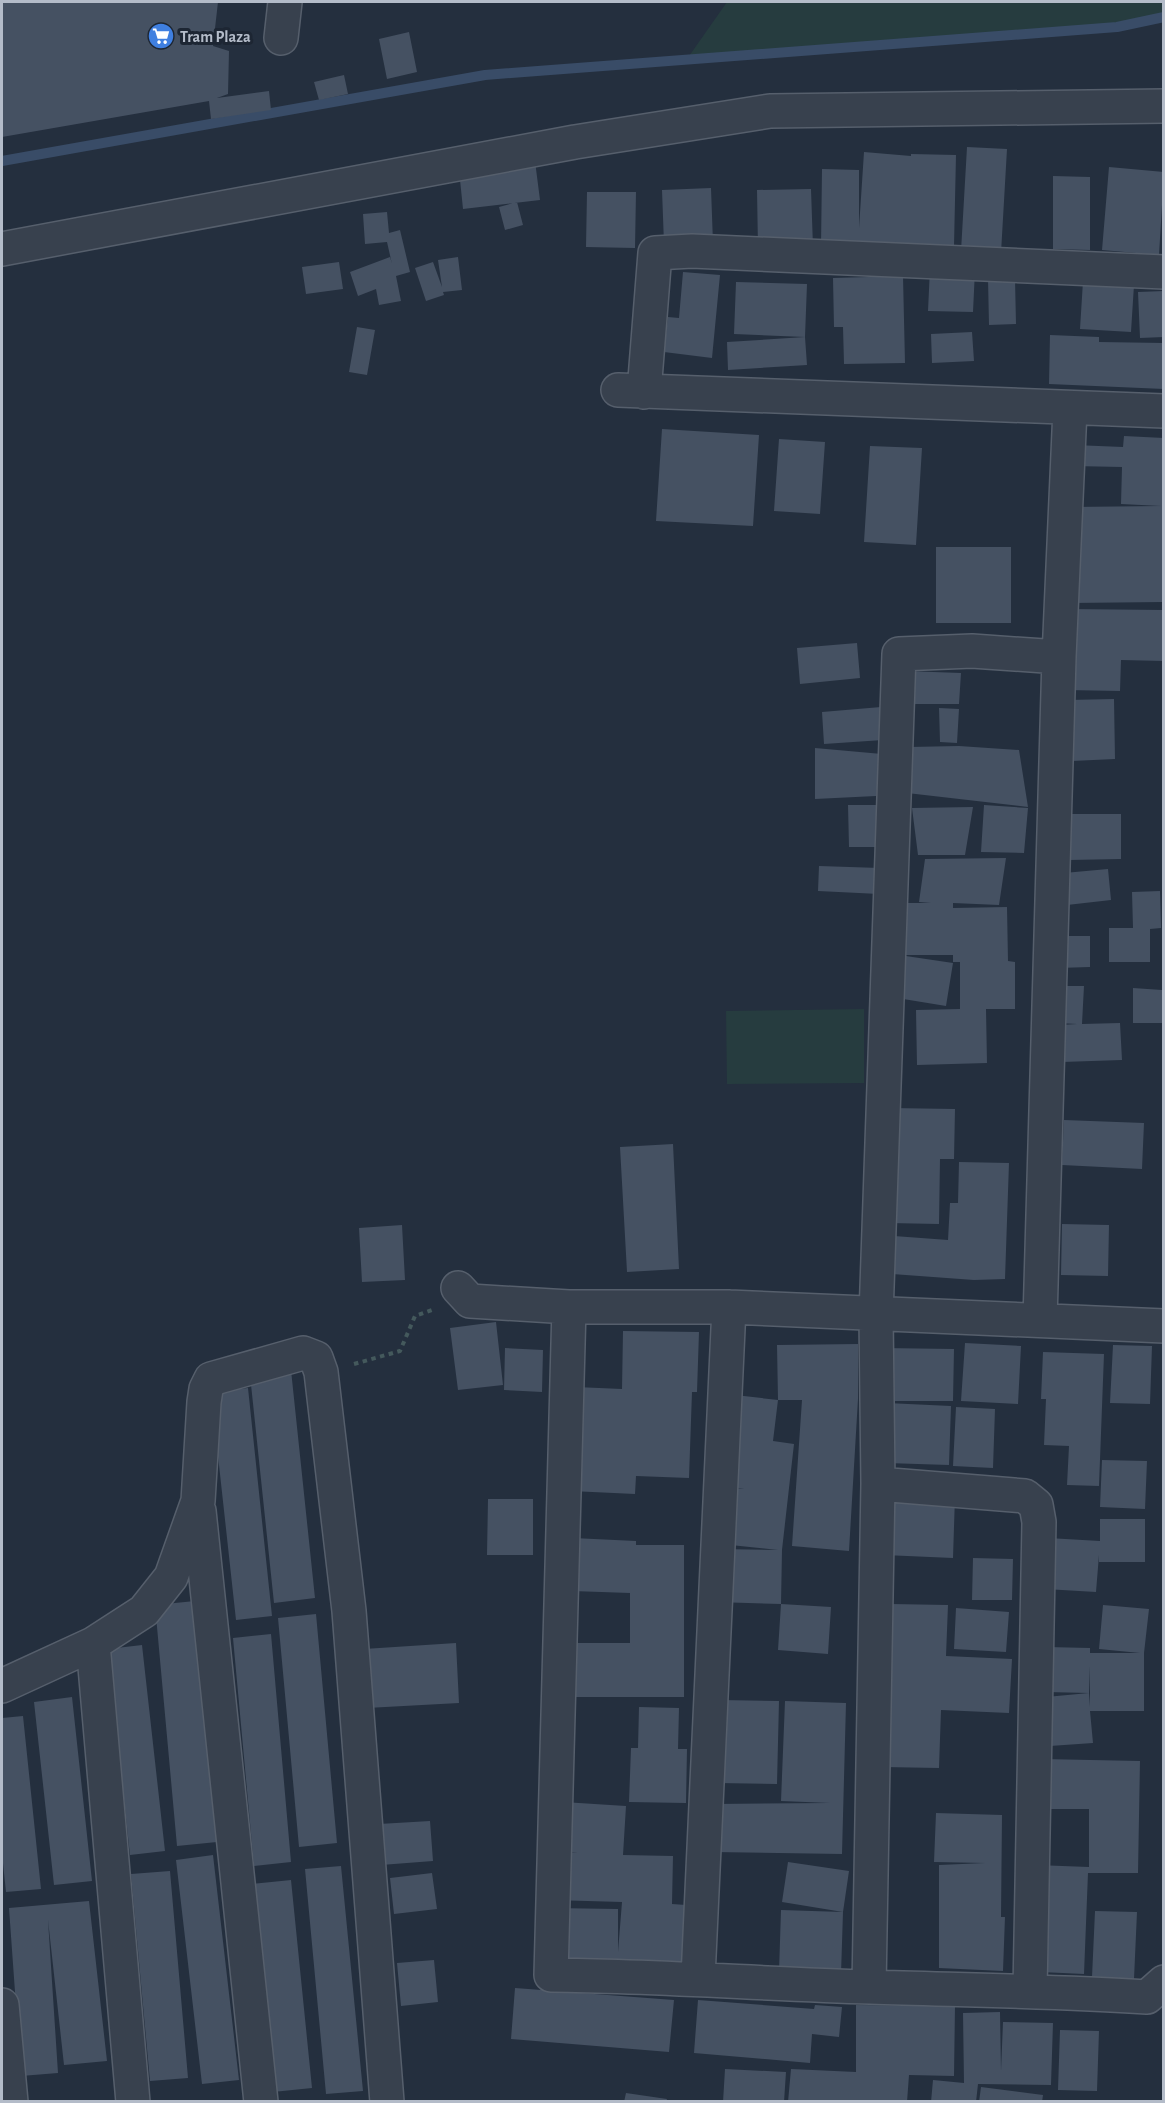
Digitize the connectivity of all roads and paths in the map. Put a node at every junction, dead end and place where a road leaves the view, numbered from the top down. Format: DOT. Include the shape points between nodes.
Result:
graph roads {
  1 [pos="285,2"];
  2 [pos="281,38"];
  3 [pos="1164,106"];
  4 [pos="2,249"];
  5 [pos="1164,272"];
  6 [pos="1070,409"];
  7 [pos="1164,411"];
  8 [pos="1059,657"];
  9 [pos="464,1295"];
  10 [pos="569,1307"];
  11 [pos="729,1307"];
  12 [pos="876,1316"];
  13 [pos="1040,1320"];
  14 [pos="1164,1326"];
  15 [pos="321,1371"];
  16 [pos="878,1484"];
  17 [pos="198,1500"];
  18 [pos="93,1644"];
  19 [pos="2,1686"];
  20 [pos="698,1978"];
  21 [pos="1164,1982"];
  22 [pos="869,1987"];
  23 [pos="1030,1990"];
  24 [pos="2,2005"];
  25 [pos="11,2102"];
  26 [pos="133,2102"];
  27 [pos="261,2102"];
  28 [pos="387,2102"];
  1 -- 2 [label="street"];
  3 -- 4 [label="street" via="770,111 563,144"];
  5 -- 6 [label="street" via="692,250 655,253 631,391"];
  6 -- 7 [label="street"];
  6 -- 8 [label="street"];
  8 -- 12 [label="street" via="972,651 898,654"];
  8 -- 13 [label="street"];
  9 -- 10 [label="street"];
  9 -- 15 [label="path" via="414,1316 400,1351"];
  10 -- 11 [label="street"];
  10 -- 20 [label="street" via="551,1976"];
  11 -- 12 [label="street"];
  11 -- 20 [label="street"];
  12 -- 13 [label="street"];
  12 -- 16 [label="street"];
  13 -- 14 [label="street"];
  15 -- 17 [label="street" via="316,1359 303,1353 211,1379 204,1402"];
  15 -- 28 [label="street" via="349,1611"];
  16 -- 22 [label="street"];
  16 -- 23 [label="street" via="1025,1496 1036,1505 1039,1522"];
  17 -- 18 [label="street" via="171,1577 144,1611"];
  17 -- 27 [label="street"];
  18 -- 19 [label="street"];
  18 -- 26 [label="street"];
  20 -- 22 [label="street"];
  21 -- 23 [label="street" via="1147,1997"];
  22 -- 23 [label="street"];
  24 -- 25 [label="street"];
}
